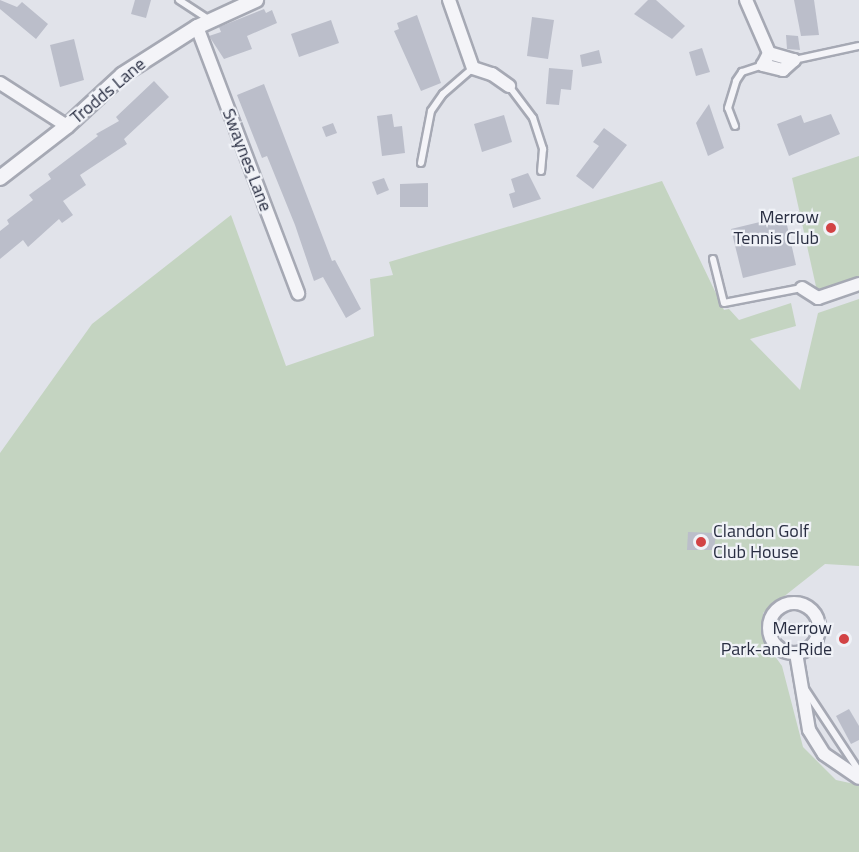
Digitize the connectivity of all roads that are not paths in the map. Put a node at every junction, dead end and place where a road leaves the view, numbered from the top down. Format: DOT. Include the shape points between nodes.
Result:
graph roads {
  1 [pos="179,0"];
  2 [pos="256,0"];
  3 [pos="449,0"];
  4 [pos="746,0"];
  5 [pos="211,21"];
  6 [pos="197,27"];
  7 [pos="859,46"];
  8 [pos="769,53"];
  9 [pos="794,60"];
  10 [pos="763,65"];
  11 [pos="473,68"];
  12 [pos="0,83"];
  13 [pos="509,86"];
  14 [pos="66,126"];
  15 [pos="735,126"];
  16 [pos="421,163"];
  17 [pos="541,171"];
  18 [pos="0,178"];
  19 [pos="713,259"];
  20 [pos="859,284"];
  21 [pos="801,288"];
  22 [pos="297,293"];
  23 [pos="796,654"];
  24 [pos="801,682"];
  25 [pos="859,771"];
  26 [pos="859,778"];
  1 -- 5 [label="lane"];
  2 -- 5 [label="street, Trodds Lane"];
  3 -- 11 [label="street"];
  4 -- 8 [label="street"];
  5 -- 6 [label="street, Trodds Lane"];
  6 -- 14 [label="street, Trodds Lane" via="122,75"];
  6 -- 22 [label="street, Swaynes Lane"];
  7 -- 9 [label="lane"];
  8 -- 9 [label="street"];
  8 -- 10 [label="street"];
  9 -- 10 [label="street" via="783,70"];
  10 -- 15 [label="lane" via="742,72 736,81 728,108"];
  11 -- 13 [label="street" via="492,74"];
  11 -- 16 [label="lane" via="442,94 431,111"];
  12 -- 14 [label="street"];
  13 -- 17 [label="lane" via="533,118 543,149"];
  14 -- 18 [label="street, Trodds Lane"];
  19 -- 21 [label="lane" via="724,303"];
  20 -- 21 [label="street" via="818,298"];
  23 -- 23 [label="street" via="780,649 770,635 776,610 791,603 807,606 819,628 810,648"];
  23 -- 24 [label="street"];
  24 -- 25 [label="lane"];
  24 -- 26 [label="street" via="809,730 824,754"];
}
